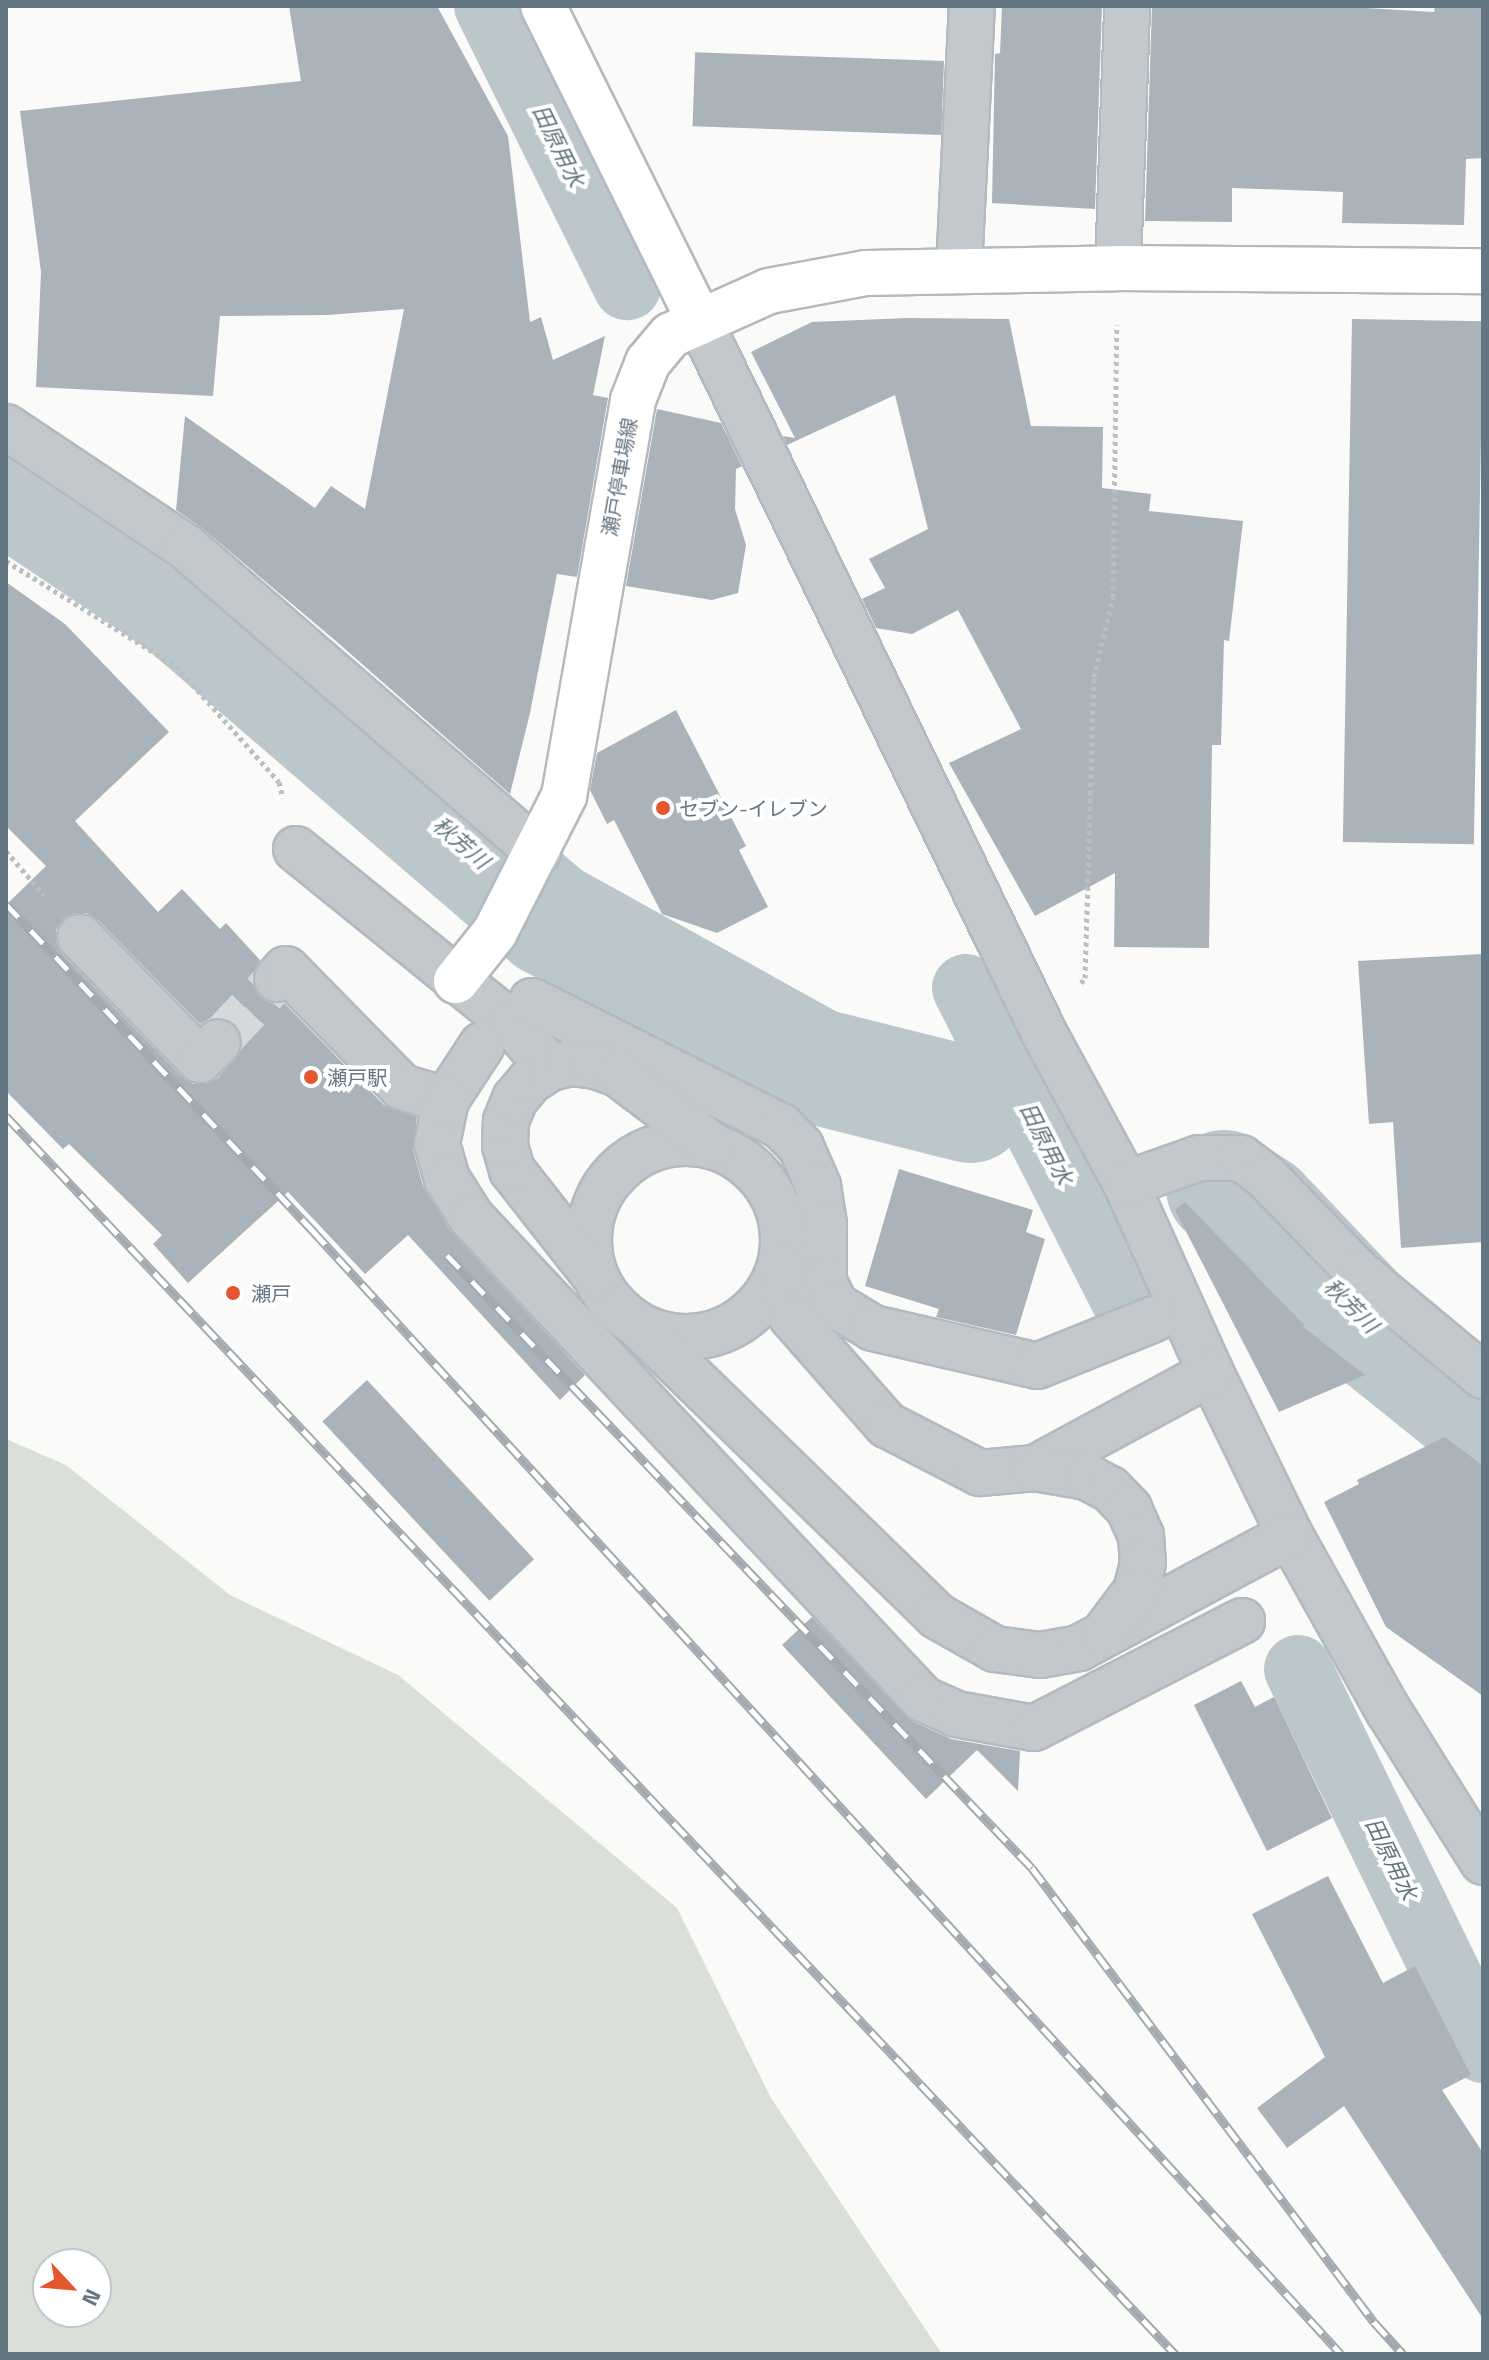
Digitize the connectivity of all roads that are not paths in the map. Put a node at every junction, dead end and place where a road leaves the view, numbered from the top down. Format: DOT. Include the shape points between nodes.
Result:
graph roads {
  1 [pos="543,6"];
  2 [pos="972,6"];
  3 [pos="1127,6"];
  4 [pos="1118,268"];
  5 [pos="959,269"];
  6 [pos="1483,271"];
  7 [pos="700,322"];
  8 [pos="6,427"];
  9 [pos="296,849"];
  10 [pos="538,852"];
  11 [pos="80,937"];
  12 [pos="277,979"];
  13 [pos="456,981"];
  14 [pos="532,1001"];
  15 [pos="218,1042"];
  16 [pos="482,1045"];
  17 [pos="550,1068"];
  18 [pos="446,1100"];
  19 [pos="712,1145"];
  20 [pos="1126,1184"];
  21 [pos="781,1266"];
  22 [pos="595,1276"];
  23 [pos="1154,1319"];
  24 [pos="640,1327"];
  25 [pos="1211,1373"];
  26 [pos="1483,1376"];
  27 [pos="1035,1468"];
  28 [pos="1290,1535"];
  29 [pos="1242,1621"];
  30 [pos="1099,1637"];
  31 [pos="1483,1862"];
  1 -- 7 [label="main road"];
  2 -- 5 [label="street"];
  3 -- 4 [label="street"];
  4 -- 5 [label="main road, 瀬戸停車場線"];
  4 -- 6 [label="main road, 瀬戸停車場線"];
  5 -- 7 [label="main road, 瀬戸停車場線" via="866,273 769,291"];
  7 -- 10 [label="main road, 瀬戸停車場線" via="671,335 648,362 633,400 564,796"];
  7 -- 20 [label="street" via="1044,1033"];
  8 -- 10 [label="street" via="186,547"];
  9 -- 13 [label="street"];
  10 -- 13 [label="main road, 瀬戸停車場線" via="495,932"];
  11 -- 15 [label="street" via="200,1060"];
  12 -- 18 [label="street" via="286,969 402,1087"];
  13 -- 17 [label="street" via="510,1022"];
  14 -- 23 [label="street" via="781,1126 801,1147 818,1186 824,1282 835,1305 873,1328 1037,1366"];
  16 -- 18 [label="street"];
  17 -- 19 [label="street" via="572,1063 618,1074"];
  17 -- 22 [label="street" via="515,1099 506,1121 505,1146 512,1170"];
  18 -- 29 [label="street" via="437,1144 447,1179 471,1217 923,1699 956,1714 1034,1728"];
  19 -- 21 [label="street" via="741,1158 763,1178 779,1205 784,1235"];
  19 -- 22 [label="street" via="682,1142 652,1148 625,1164 604,1187 592,1215 589,1246"];
  20 -- 25 [label="street"];
  20 -- 26 [label="street" via="1199,1158 1241,1158 1359,1273"];
  21 -- 24 [label="street" via="769,1293 725,1330 697,1337 668,1336"];
  21 -- 27 [label="street" via="792,1317 887,1425 980,1473"];
  22 -- 24 [label="street" via="613,1305"];
  24 -- 30 [label="street" via="937,1616 995,1649 1040,1655 1079,1648"];
  25 -- 27 [label="street"];
  25 -- 28 [label="street"];
  27 -- 30 [label="street" via="1087,1477 1110,1489 1129,1509 1141,1536 1143,1563 1136,1591"];
  28 -- 30 [label="street"];
  28 -- 31 [label="street" via="1388,1710"];
}
